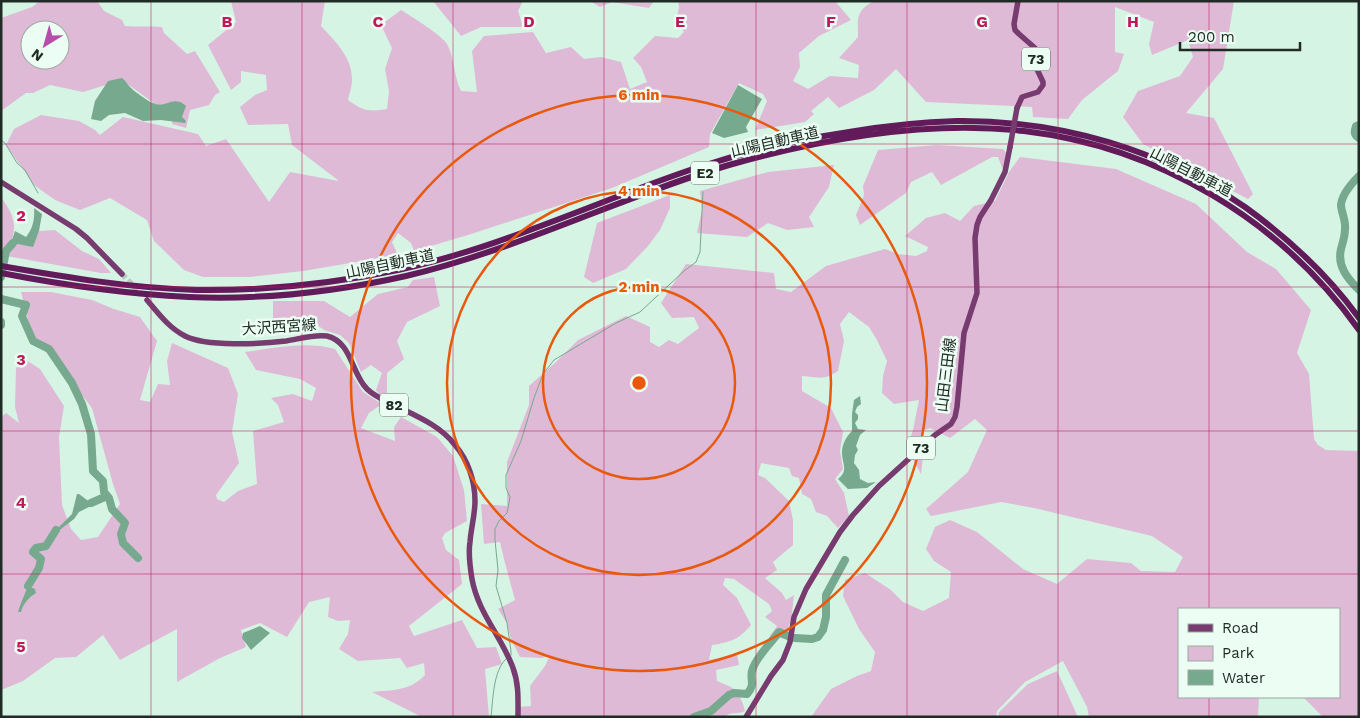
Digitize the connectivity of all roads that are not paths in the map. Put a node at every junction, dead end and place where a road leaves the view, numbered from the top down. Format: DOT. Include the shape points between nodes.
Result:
graph roads {
  1 [pos="1018,1"];
  2 [pos="1,182"];
  3 [pos="1,266"];
  4 [pos="1,273"];
  5 [pos="122,274"];
  6 [pos="146,300"];
  7 [pos="1359,318"];
  8 [pos="1359,330"];
  9 [pos="518,717"];
  10 [pos="746,717"];
  1 -- 10 [label="main road, 山田三田線 / 73, bridge" via="1015,30 1035,48 1035,65 1043,85 1038,92 1022,96 1005,172 977,225 977,293 964,333 955,416 951,424 875,491 840,532 803,596 794,617 784,660"];
  2 -- 5 [label="main road" via="76,229"];
  3 -- 7 [label="highway, 山陽自動車道 / E2" via="173,289 220,290 329,282 455,255 693,169 769,147 895,125 996,122 1098,139 1192,175 1276,231 1318,270"];
  4 -- 8 [label="highway, 山陽自動車道 / E2" via="101,289 189,297 253,296 331,289 403,276 465,260 695,176 770,154 896,132 995,129 1046,135 1117,152 1163,170 1210,194 1252,221 1294,256 1330,293"];
  6 -- 9 [label="main road, 大沢西宮線 / 82" via="174,329 198,341 273,342 319,336 332,338 345,348 358,378 368,390 447,436 467,464 474,488 469,553 474,588 481,608 508,657 517,684"];
}
